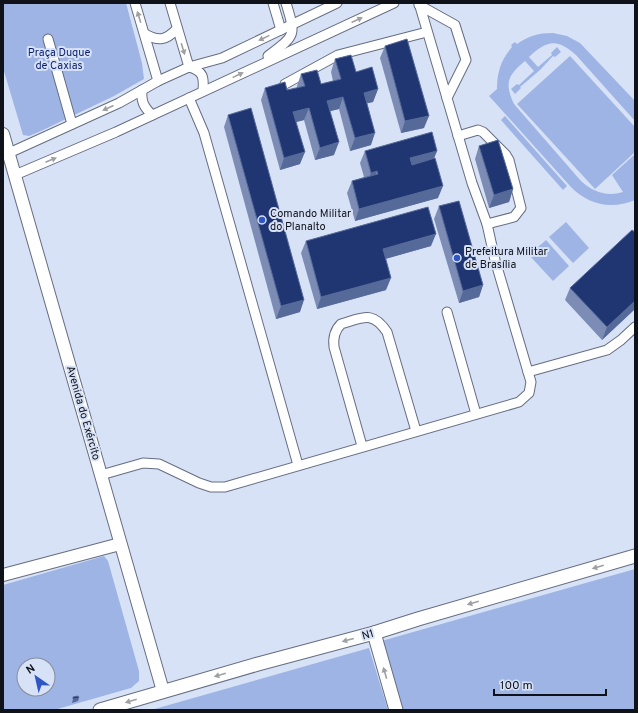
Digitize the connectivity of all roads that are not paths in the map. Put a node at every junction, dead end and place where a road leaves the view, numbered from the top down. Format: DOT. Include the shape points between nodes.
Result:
graph roads {
  1 [pos="135,3"];
  2 [pos="170,3"];
  3 [pos="273,3"];
  4 [pos="286,3"];
  5 [pos="337,3"];
  6 [pos="391,3"];
  7 [pos="419,4"];
  8 [pos="292,25"];
  9 [pos="178,29"];
  10 [pos="281,30"];
  11 [pos="427,32"];
  12 [pos="145,34"];
  13 [pos="48,39"];
  14 [pos="189,67"];
  15 [pos="255,67"];
  16 [pos="158,81"];
  17 [pos="284,84"];
  18 [pos="142,90"];
  19 [pos="203,91"];
  20 [pos="189,98"];
  21 [pos="447,98"];
  22 [pos="152,115"];
  23 [pos="72,124"];
  24 [pos="3,134"];
  25 [pos="458,136"];
  26 [pos="9,153"];
  27 [pos="15,176"];
  28 [pos="487,224"];
  29 [pos="447,312"];
  30 [pos="635,327"];
  31 [pos="528,372"];
  32 [pos="476,414"];
  33 [pos="416,431"];
  34 [pos="362,446"];
  35 [pos="298,465"];
  36 [pos="101,475"];
  37 [pos="120,544"];
  38 [pos="635,556"];
  39 [pos="3,575"];
  40 [pos="374,633"];
  41 [pos="163,692"];
  42 [pos="100,710"];
  43 [pos="396,710"];
  12 -- 1 [label="street, one-way"];
  2 -- 9 [label="street"];
  3 -- 10 [label="street"];
  4 -- 8 [label="street"];
  5 -- 8 [label="street"];
  15 -- 6 [label="street, one-way"];
  7 -- 11 [label="street"];
  7 -- 21 [label="street" via="454,25 466,60"];
  8 -- 10 [label="street"];
  8 -- 15 [label="street" via="290,39"];
  9 -- 12 [label="street" via="163,39 152,39"];
  9 -- 14 [label="street, one-way"];
  10 -- 14 [label="street, one-way" via="222,58"];
  11 -- 17 [label="street" via="338,55"];
  11 -- 21 [label="street"];
  12 -- 16 [label="street"];
  13 -- 23 [label="street"];
  14 -- 16 [label="street"];
  14 -- 19 [label="street" via="196,69 203,77"];
  19 -- 15 [label="street, one-way"];
  16 -- 18 [label="street"];
  18 -- 22 [label="street" via="141,100 145,109"];
  18 -- 23 [label="street, one-way"];
  19 -- 20 [label="street"];
  20 -- 22 [label="street"];
  20 -- 35 [label="street" via="204,133"];
  21 -- 25 [label="street"];
  27 -- 22 [label="street, one-way"];
  23 -- 26 [label="street"];
  24 -- 26 [label="main road, Avenida do Exército"];
  25 -- 28 [label="street"];
  25 -- 28 [label="street" via="478,130 483,132 509,160 521,208 514,217"];
  26 -- 27 [label="main road, Avenida do Exército"];
  27 -- 36 [label="main road, Avenida do Exército"];
  28 -- 31 [label="street"];
  29 -- 32 [label="street"];
  30 -- 31 [label="street" via="607,350"];
  31 -- 32 [label="street" via="531,382 529,393 519,402"];
  32 -- 33 [label="street"];
  33 -- 34 [label="street"];
  33 -- 34 [label="street" via="388,332 382,323 367,317 341,324 333,340 334,347"];
  34 -- 35 [label="street"];
  35 -- 36 [label="street" via="225,487 211,487 199,483 159,464 143,463"];
  36 -- 37 [label="main road, Avenida do Exército"];
  37 -- 39 [label="main road"];
  37 -- 41 [label="main road, Avenida do Exército"];
  38 -- 40 [label="highway, N1, one-way"];
  40 -- 41 [label="highway, N1, one-way"];
  43 -- 40 [label="highway, one-way"];
  41 -- 42 [label="highway, N1, one-way"];
}
